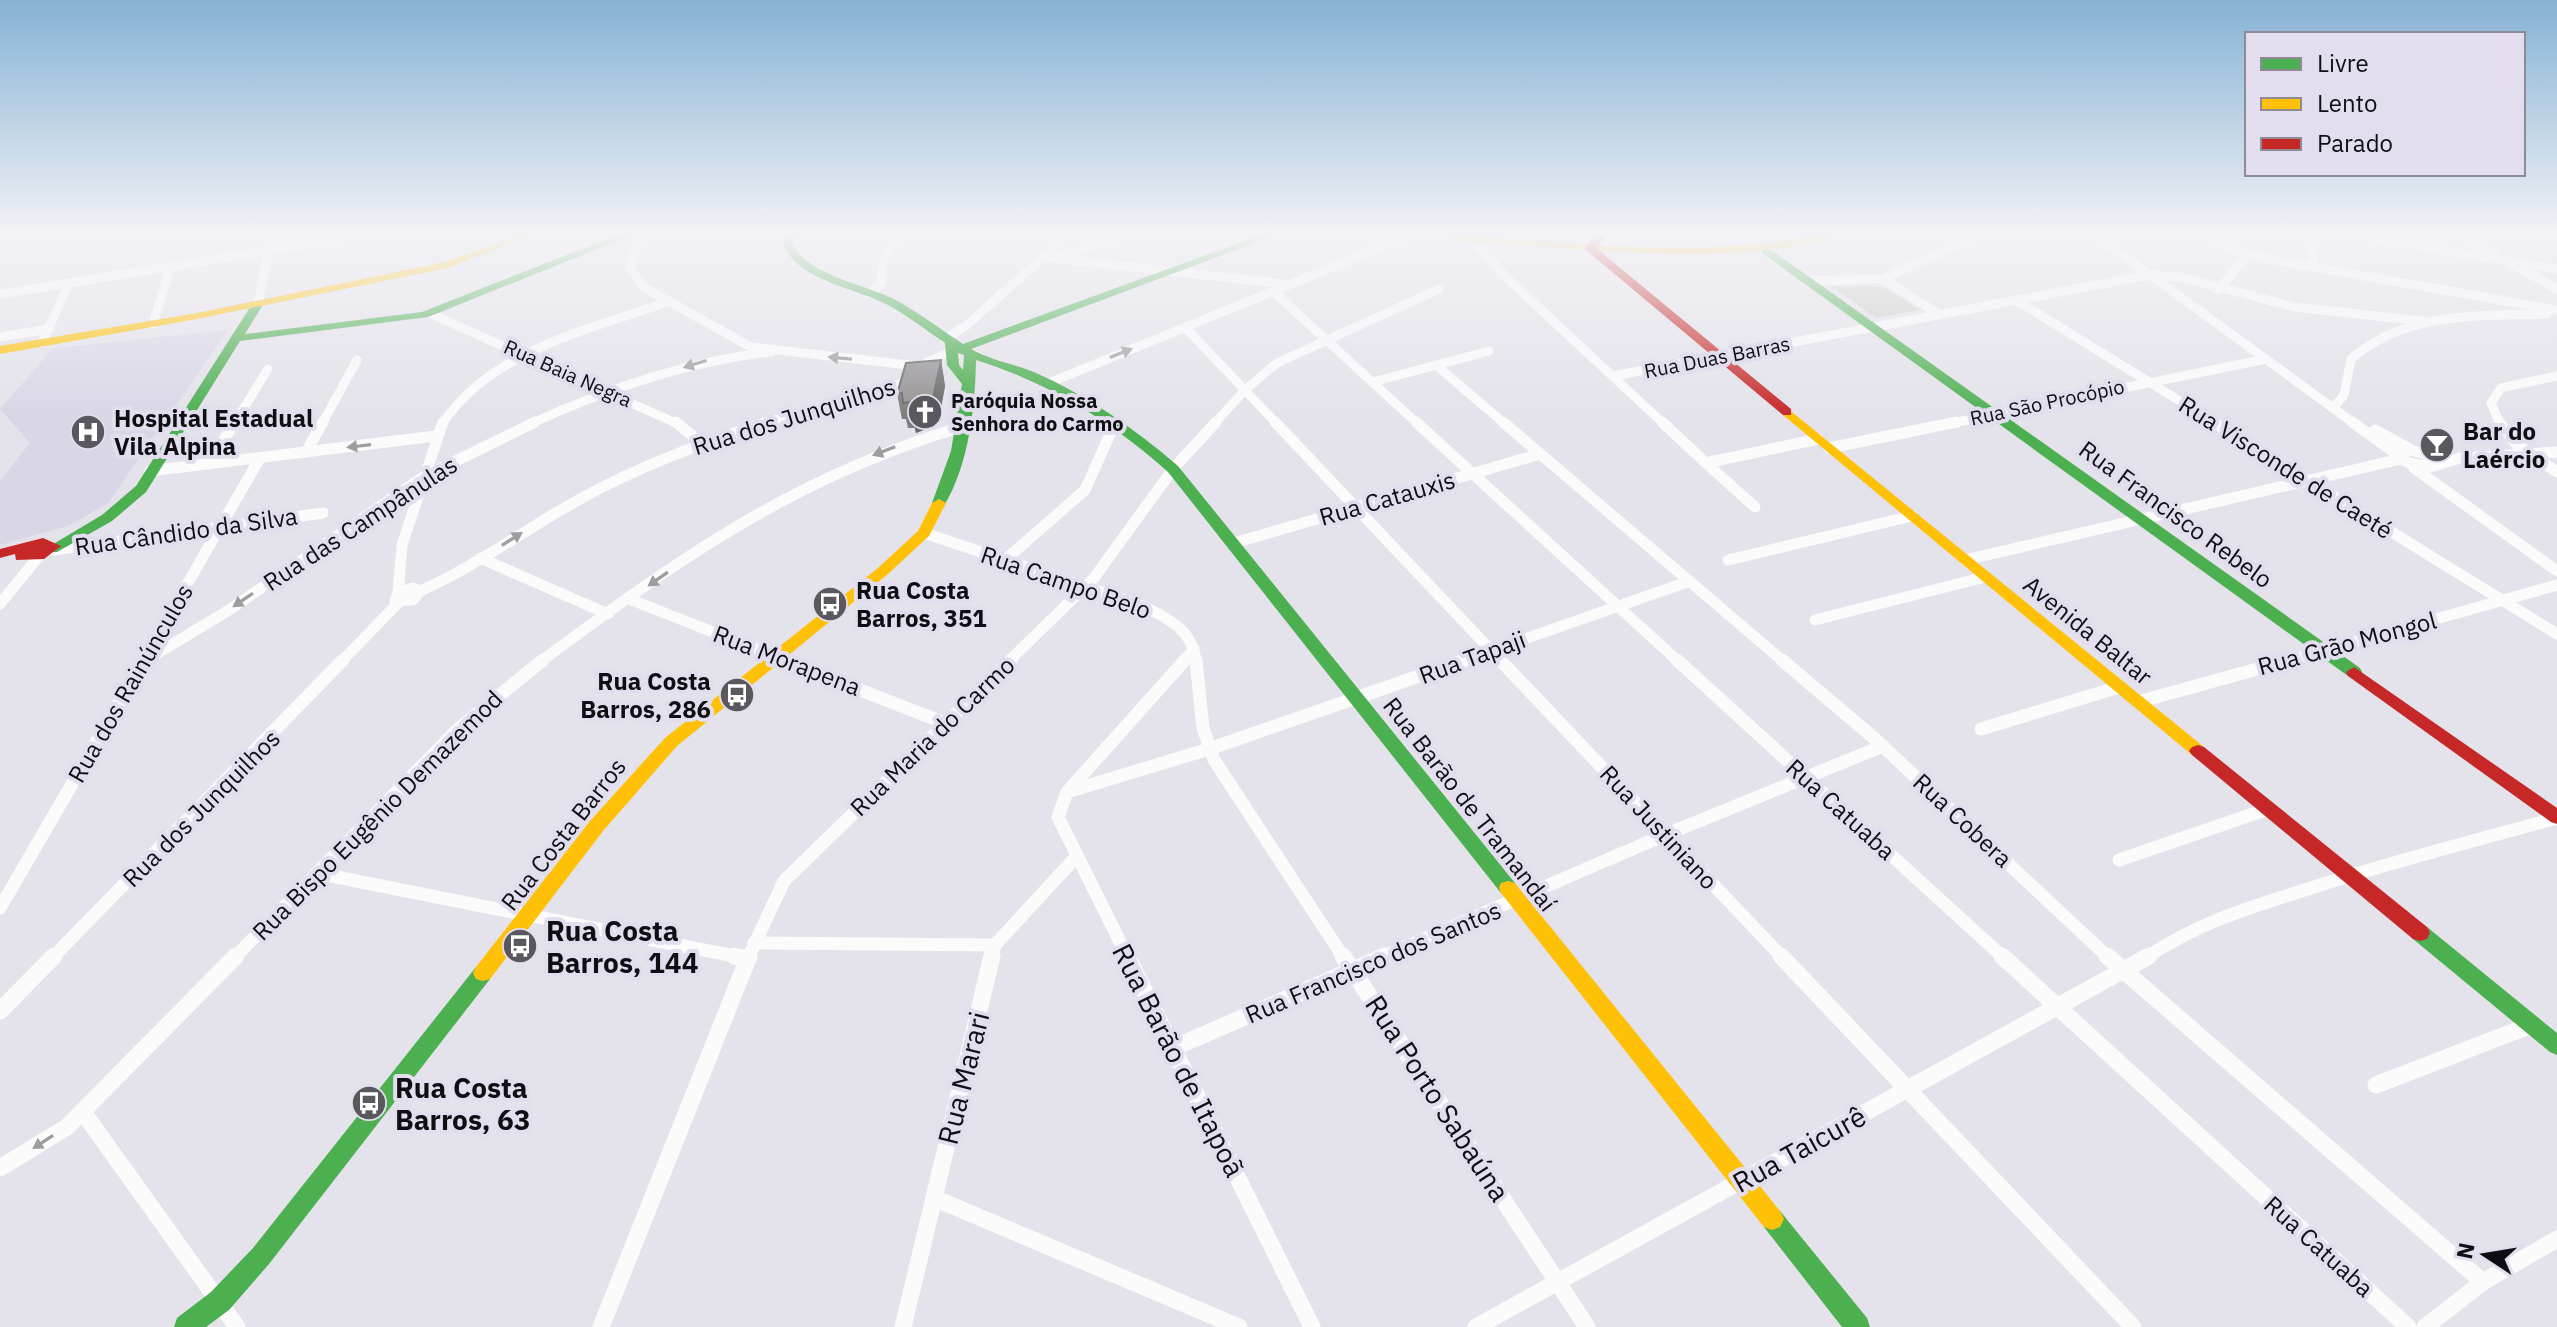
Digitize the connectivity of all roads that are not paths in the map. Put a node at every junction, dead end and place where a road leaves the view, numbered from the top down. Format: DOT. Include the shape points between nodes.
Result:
graph roads {
  1 [pos="64,294"];
  2 [pos="163,294"];
  3 [pos="260,294"];
  4 [pos="303,294"];
  5 [pos="478,294"];
  6 [pos="654,294"];
  7 [pos="870,294"];
  8 [pos="1002,294"];
  9 [pos="1111,294"];
  10 [pos="1269,294"];
  11 [pos="1276,294"];
  12 [pos="1428,294"];
  13 [pos="1527,294"];
  14 [pos="1644,294"];
  15 [pos="1827,294"];
  16 [pos="1907,294"];
  17 [pos="2049,294"];
  18 [pos="2176,294"];
  19 [pos="2237,294"];
  20 [pos="2457,294"];
  21 [pos="2016,300"];
  22 [pos="667,302"];
  23 [pos="258,303"];
  24 [pos="2557,312"];
  25 [pos="429,313"];
  26 [pos="1939,314"];
  27 [pos="197,316"];
  28 [pos="2422,321"];
  29 [pos="154,322"];
  30 [pos="1873,326"];
  31 [pos="1185,327"];
  32 [pos="241,332"];
  33 [pos="0,337"];
  34 [pos="45,337"];
  35 [pos="1325,338"];
  36 [pos="0,348"];
  37 [pos="1489,351"];
  38 [pos="771,352"];
  39 [pos="958,352"];
  40 [pos="527,354"];
  41 [pos="1718,357"];
  42 [pos="2266,359"];
  43 [pos="357,360"];
  44 [pos="1436,365"];
  45 [pos="268,369"];
  46 [pos="918,372"];
  47 [pos="1613,376"];
  48 [pos="2557,376"];
  49 [pos="1373,382"];
  50 [pos="2147,382"];
  51 [pos="1049,383"];
  52 [pos="1245,390"];
  53 [pos="610,393"];
  54 [pos="2334,407"];
  55 [pos="1994,413"];
  56 [pos="2354,421"];
  57 [pos="1115,423"];
  58 [pos="958,428"];
  59 [pos="436,436"];
  60 [pos="701,443"];
  61 [pos="1823,444"];
  62 [pos="2417,451"];
  63 [pos="306,452"];
  64 [pos="2557,452"];
  65 [pos="1540,454"];
  66 [pos="2529,454"];
  67 [pos="260,458"];
  68 [pos="2460,458"];
  69 [pos="2402,459"];
  70 [pos="1706,463"];
  71 [pos="209,464"];
  72 [pos="2435,465"];
  73 [pos="1173,469"];
  74 [pos="2557,472"];
  75 [pos="1473,473"];
  76 [pos="147,476"];
  77 [pos="423,477"];
  78 [pos="2307,480"];
  79 [pos="2463,503"];
  80 [pos="1355,507"];
  81 [pos="1755,507"];
  82 [pos="323,513"];
  83 [pos="1912,516"];
  84 [pos="2140,518"];
  85 [pos="220,526"];
  86 [pos="924,533"];
  87 [pos="1234,543"];
  88 [pos="39,551"];
  89 [pos="0,554"];
  90 [pos="480,558"];
  91 [pos="1005,560"];
  92 [pos="1728,560"];
  93 [pos="1965,560"];
  94 [pos="0,565"];
  95 [pos="2557,571"];
  96 [pos="1985,577"];
  97 [pos="1690,581"];
  98 [pos="2557,585"];
  99 [pos="1085,588"];
  100 [pos="399,598"];
  101 [pos="629,599"];
  102 [pos="2501,601"];
  103 [pos="0,604"];
  104 [pos="1618,605"];
  105 [pos="608,614"];
  106 [pos="1815,620"];
  107 [pos="2557,634"];
  108 [pos="1194,649"];
  109 [pos="1491,649"];
  110 [pos="2323,649"];
  111 [pos="778,655"];
  112 [pos="142,662"];
  113 [pos="2119,687"];
  114 [pos="1356,699"];
  115 [pos="2138,702"];
  116 [pos="945,723"];
  117 [pos="1981,729"];
  118 [pos="1883,746"];
  119 [pos="1209,749"];
  120 [pos="1806,776"];
  121 [pos="1067,792"];
  122 [pos="2268,809"];
  123 [pos="2557,818"];
  124 [pos="1667,834"];
  125 [pos="1076,857"];
  126 [pos="2119,860"];
  127 [pos="316,873"];
  128 [pos="2351,875"];
  129 [pos="1516,901"];
  130 [pos="0,908"];
  131 [pos="529,914"];
  132 [pos="754,943"];
  133 [pos="995,945"];
  134 [pos="748,959"];
  135 [pos="1354,970"];
  136 [pos="2124,972"];
  137 [pos="2058,1007"];
  138 [pos="0,1011"];
  139 [pos="2531,1025"];
  140 [pos="2557,1046"];
  141 [pos="1173,1048"];
  142 [pos="2376,1085"];
  143 [pos="1905,1089"];
  144 [pos="83,1112"];
  145 [pos="0,1168"];
  146 [pos="1742,1181"];
  147 [pos="934,1198"];
  148 [pos="2557,1239"];
  149 [pos="1558,1282"];
  150 [pos="2483,1282"];
  151 [pos="220,1301"];
  152 [pos="186,1327"];
  153 [pos="237,1327"];
  154 [pos="601,1327"];
  155 [pos="903,1327"];
  156 [pos="1239,1327"];
  157 [pos="1312,1327"];
  158 [pos="1476,1327"];
  159 [pos="1587,1327"];
  160 [pos="1858,1327"];
  161 [pos="2133,1327"];
  162 [pos="2408,1327"];
  163 [pos="2425,1327"];
  1 -- 34 [label="street"];
  2 -- 29 [label="street"];
  3 -- 23 [label="street"];
  4 -- 23 [label="street"];
  5 -- 25 [label="street"];
  6 -- 22 [label="street"];
  7 -- 39 [label="street" via="891,302"];
  8 -- 39 [label="street" via="967,325"];
  9 -- 39 [label="street"];
  10 -- 31 [label="street"];
  11 -- 35 [label="street, Rua Catuaba"];
  12 -- 35 [label="street, Rua Maria do Carmo"];
  13 -- 47 [label="street"];
  14 -- 41 [label="street, Avenida Baltar"];
  15 -- 30 [label="street, Rua Francisco Rebelo"];
  16 -- 26 [label="street"];
  17 -- 21 [label="street, Rua Duas Barras"];
  18 -- 42 [label="street"];
  19 -- 28 [label="street" via="2324,312"];
  20 -- 24 [label="street"];
  21 -- 26 [label="street, Rua Duas Barras"];
  21 -- 50 [label="street, Rua Visconde de Caeté"];
  22 -- 38 [label="street" via="740,343"];
  22 -- 40 [label="street"];
  23 -- 27 [label="street"];
  23 -- 29 [label="street"];
  23 -- 32 [label="street"];
  24 -- 28 [label="street"];
  25 -- 32 [label="street"];
  25 -- 40 [label="street, Rua Baia Negra"];
  26 -- 30 [label="street, Rua Duas Barras"];
  27 -- 29 [label="street"];
  27 -- 32 [label="street" via="222,317"];
  28 -- 54 [label="street" via="2385,332 2364,346 2351,359 2344,395"];
  29 -- 34 [label="street"];
  30 -- 41 [label="street, Rua Duas Barras"];
  30 -- 55 [label="street, Rua Francisco Rebelo"];
  51 -- 31 [label="street, one-way"];
  31 -- 52 [label="street, Rua Justiniano"];
  32 -- 76 [label="street"];
  33 -- 34 [label="street"];
  34 -- 36 [label="street"];
  35 -- 49 [label="street, Rua Catuaba"];
  35 -- 52 [label="street, Rua Maria do Carmo" via="1277,363"];
  37 -- 44 [label="street"];
  46 -- 38 [label="street, one-way"];
  38 -- 53 [label="street, Rua das Campânulas, one-way" via="703,361"];
  39 -- 46 [label="street"];
  39 -- 51 [label="street, Rua Barão de Tramandaí"];
  39 -- 58 [label="street, Rua Costa Barros" via="966,381"];
  40 -- 53 [label="street, Rua Baia Negra"];
  40 -- 59 [label="street" via="469,390"];
  41 -- 47 [label="street, Rua Duas Barras"];
  41 -- 61 [label="street, Avenida Baltar"];
  42 -- 50 [label="street, Rua São Procópio"];
  42 -- 54 [label="street"];
  43 -- 63 [label="street"];
  44 -- 49 [label="street"];
  44 -- 65 [label="street, Rua Cobera"];
  45 -- 71 [label="street"];
  46 -- 60 [label="street, Rua dos Junquilhos"];
  47 -- 70 [label="street"];
  48 -- 66 [label="street" via="2518,382 2493,395 2494,416"];
  49 -- 75 [label="street, Rua Catuaba"];
  50 -- 55 [label="street, Rua São Procópio"];
  50 -- 78 [label="street, Rua Visconde de Caeté"];
  51 -- 57 [label="street, Rua Barão de Tramandaí"];
  52 -- 73 [label="street, Rua Maria do Carmo"];
  52 -- 80 [label="street, Rua Justiniano"];
  53 -- 60 [label="street, Rua Baia Negra" via="675,421"];
  53 -- 77 [label="street, Rua das Campânulas"];
  54 -- 56 [label="street"];
  55 -- 61 [label="street, Rua São Procópio"];
  55 -- 84 [label="street, Rua Francisco Rebelo"];
  56 -- 62 [label="street"];
  56 -- 69 [label="street"];
  57 -- 73 [label="street, Rua Barão de Tramandaí"];
  57 -- 91 [label="street" via="1085,490"];
  58 -- 86 [label="street, Rua Costa Barros" via="949,485"];
  58 -- 101 [label="street, Rua Bispo Eugênio Demazemod, one-way" via="900,445 805,485"];
  59 -- 63 [label="street, one-way"];
  59 -- 77 [label="street"];
  90 -- 60 [label="street, Rua dos Junquilhos, one-way" via="594,492"];
  61 -- 70 [label="street, Rua São Procópio"];
  61 -- 83 [label="street, Avenida Baltar"];
  62 -- 68 [label="street"];
  62 -- 69 [label="street" via="2400,450"];
  62 -- 72 [label="street"];
  63 -- 67 [label="street"];
  64 -- 66 [label="street"];
  65 -- 75 [label="street, Rua Catauxis"];
  65 -- 97 [label="street, Rua Cobera"];
  66 -- 68 [label="street"];
  66 -- 74 [label="street"];
  67 -- 71 [label="street"];
  67 -- 85 [label="street, Rua dos Rainúnculos"];
  68 -- 72 [label="street"];
  69 -- 72 [label="street"];
  69 -- 78 [label="street"];
  69 -- 79 [label="street"];
  70 -- 81 [label="street"];
  71 -- 76 [label="street"];
  72 -- 79 [label="street"];
  73 -- 87 [label="street, Rua Barão de Tramandaí"];
  73 -- 99 [label="street, Rua Maria do Carmo"];
  75 -- 80 [label="street, Rua Catauxis"];
  75 -- 104 [label="street, Rua Catuaba"];
  76 -- 88 [label="street" via="87,524"];
  77 -- 100 [label="street" via="395,580"];
  77 -- 112 [label="street, Rua das Campânulas, one-way" via="229,610"];
  78 -- 84 [label="street"];
  78 -- 102 [label="street, Rua Visconde de Caeté"];
  79 -- 95 [label="street"];
  80 -- 87 [label="street, Rua Catauxis"];
  80 -- 109 [label="street, Rua Justiniano"];
  82 -- 85 [label="street, Rua Cândido da Silva"];
  83 -- 92 [label="street"];
  83 -- 93 [label="street, Avenida Baltar"];
  84 -- 93 [label="street"];
  84 -- 110 [label="street, Rua Francisco Rebelo"];
  85 -- 88 [label="street, Rua Cândido da Silva"];
  85 -- 112 [label="street, Rua dos Rainúnculos"];
  86 -- 91 [label="street, Rua Campo Belo"];
  86 -- 111 [label="street, Rua Costa Barros"];
  87 -- 114 [label="street, Rua Barão de Tramandaí"];
  88 -- 89 [label="street"];
  88 -- 94 [label="street"];
  88 -- 103 [label="street"];
  90 -- 100 [label="street, Rua dos Junquilhos" via="420,591 414,600"];
  90 -- 105 [label="street"];
  91 -- 99 [label="street, Rua Campo Belo"];
  93 -- 96 [label="street, Avenida Baltar"];
  96 -- 106 [label="street"];
  96 -- 113 [label="street, Avenida Baltar"];
  97 -- 104 [label="street, Rua Tapaji"];
  97 -- 118 [label="street, Rua Cobera"];
  98 -- 102 [label="street, Rua Grão Mongol"];
  99 -- 108 [label="street, Rua Campo Belo" via="1159,613 1185,632"];
  99 -- 116 [label="street, Rua Maria do Carmo"];
  100 -- 138 [label="street, Rua dos Junquilhos"];
  101 -- 105 [label="street, Rua Bispo Eugênio Demazemod"];
  101 -- 111 [label="street, Rua Morapena"];
  102 -- 107 [label="street, Rua Visconde de Caeté"];
  102 -- 110 [label="street, Rua Grão Mongol"];
  104 -- 109 [label="street, Rua Tapaji"];
  104 -- 120 [label="street, Rua Catuaba"];
  105 -- 127 [label="street, Rua Bispo Eugênio Demazemod" via="481,708"];
  108 -- 119 [label="street"];
  108 -- 121 [label="street"];
  109 -- 114 [label="street, Rua Tapaji"];
  109 -- 124 [label="street, Rua Justiniano"];
  110 -- 115 [label="street, Rua Grão Mongol"];
  110 -- 123 [label="street, Rua Francisco Rebelo"];
  111 -- 116 [label="street, Rua Morapena"];
  111 -- 131 [label="street, Rua Costa Barros" via="641,772"];
  112 -- 130 [label="street, Rua dos Rainúnculos"];
  113 -- 115 [label="street, Avenida Baltar"];
  113 -- 117 [label="street"];
  114 -- 119 [label="street, Rua Tapaji"];
  114 -- 129 [label="street, Rua Barão de Tramandaí"];
  115 -- 122 [label="street, Avenida Baltar"];
  116 -- 132 [label="street, Rua Maria do Carmo" via="784,881"];
  118 -- 120 [label="street, Rua Francisco dos Santos"];
  118 -- 136 [label="street, Rua Cobera"];
  119 -- 121 [label="street, Rua Tapaji"];
  119 -- 135 [label="street, Rua Porto Sabaúna"];
  120 -- 124 [label="street, Rua Francisco dos Santos"];
  120 -- 137 [label="street, Rua Catuaba"];
  121 -- 125 [label="street, Rua Barão de Itapoã" via="1058,817"];
  122 -- 126 [label="street"];
  122 -- 128 [label="street, Avenida Baltar"];
  123 -- 128 [label="street, Rua Taicurê"];
  124 -- 129 [label="street, Rua Francisco dos Santos"];
  124 -- 143 [label="street, Rua Justiniano"];
  125 -- 133 [label="street, Rua Marari"];
  125 -- 141 [label="street, Rua Barão de Itapoã"];
  127 -- 131 [label="street"];
  127 -- 144 [label="street, Rua Bispo Eugênio Demazemod"];
  128 -- 136 [label="street, Rua Taicurê" via="2189,930"];
  128 -- 139 [label="street, Avenida Baltar"];
  129 -- 135 [label="street, Rua Francisco dos Santos"];
  129 -- 146 [label="street, Rua Barão de Tramandaí"];
  131 -- 134 [label="street"];
  131 -- 151 [label="street, Rua Costa Barros"];
  132 -- 133 [label="street"];
  132 -- 134 [label="street, Rua Maria do Carmo"];
  133 -- 147 [label="street, Rua Marari"];
  134 -- 154 [label="street, Rua Maria do Carmo"];
  135 -- 141 [label="street, Rua Francisco dos Santos"];
  135 -- 149 [label="street, Rua Porto Sabaúna"];
  136 -- 137 [label="street, Rua Taicurê"];
  136 -- 150 [label="street, Rua Cobera"];
  137 -- 143 [label="street, Rua Taicurê"];
  137 -- 162 [label="street, Rua Catuaba"];
  139 -- 140 [label="street, Avenida Baltar"];
  139 -- 142 [label="street"];
  141 -- 157 [label="street, Rua Barão de Itapoã"];
  143 -- 146 [label="street, Rua Taicurê"];
  143 -- 161 [label="street, Rua Justiniano"];
  144 -- 145 [label="street, Rua Bispo Eugênio Demazemod, one-way"];
  144 -- 151 [label="street"];
  146 -- 149 [label="street, Rua Taicurê"];
  146 -- 160 [label="street, Rua Barão de Tramandaí"];
  147 -- 155 [label="street, Rua Marari"];
  147 -- 156 [label="street"];
  148 -- 150 [label="street"];
  149 -- 158 [label="street, Rua Taicurê"];
  149 -- 159 [label="street, Rua Porto Sabaúna"];
  150 -- 163 [label="street"];
  151 -- 152 [label="street, Rua Costa Barros"];
  151 -- 153 [label="street"];
}
